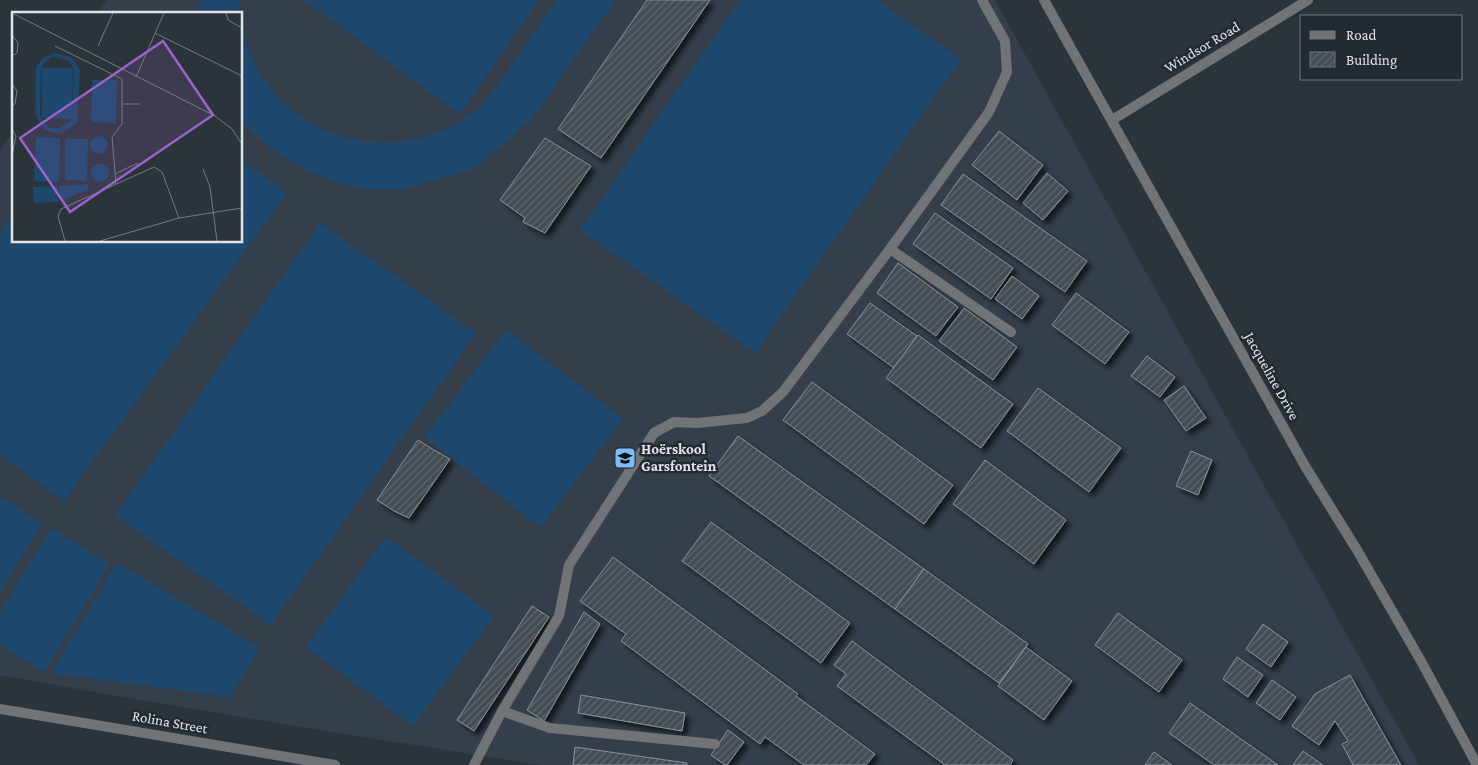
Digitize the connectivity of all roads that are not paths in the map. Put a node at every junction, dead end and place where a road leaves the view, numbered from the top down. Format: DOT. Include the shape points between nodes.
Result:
graph roads {
  1 [pos="982,0"];
  2 [pos="1044,0"];
  3 [pos="1308,0"];
  4 [pos="1112,120"];
  5 [pos="890,249"];
  6 [pos="1011,332"];
  7 [pos="0,709"];
  8 [pos="502,711"];
  9 [pos="715,744"];
  10 [pos="335,765"];
  11 [pos="474,765"];
  12 [pos="1477,765"];
  1 -- 5 [label="street" via="1005,41 1007,72 989,112"];
  2 -- 4 [label="street, Jacqueline Drive"];
  3 -- 4 [label="street, Windsor Road"];
  4 -- 12 [label="street, Jacqueline Drive"];
  5 -- 6 [label="street"];
  5 -- 8 [label="street" via="784,392 762,411 747,418 674,422 654,433 569,565 559,616"];
  7 -- 10 [label="street, Rolina Street"];
  8 -- 9 [label="street" via="550,728"];
  8 -- 11 [label="street"];
}
